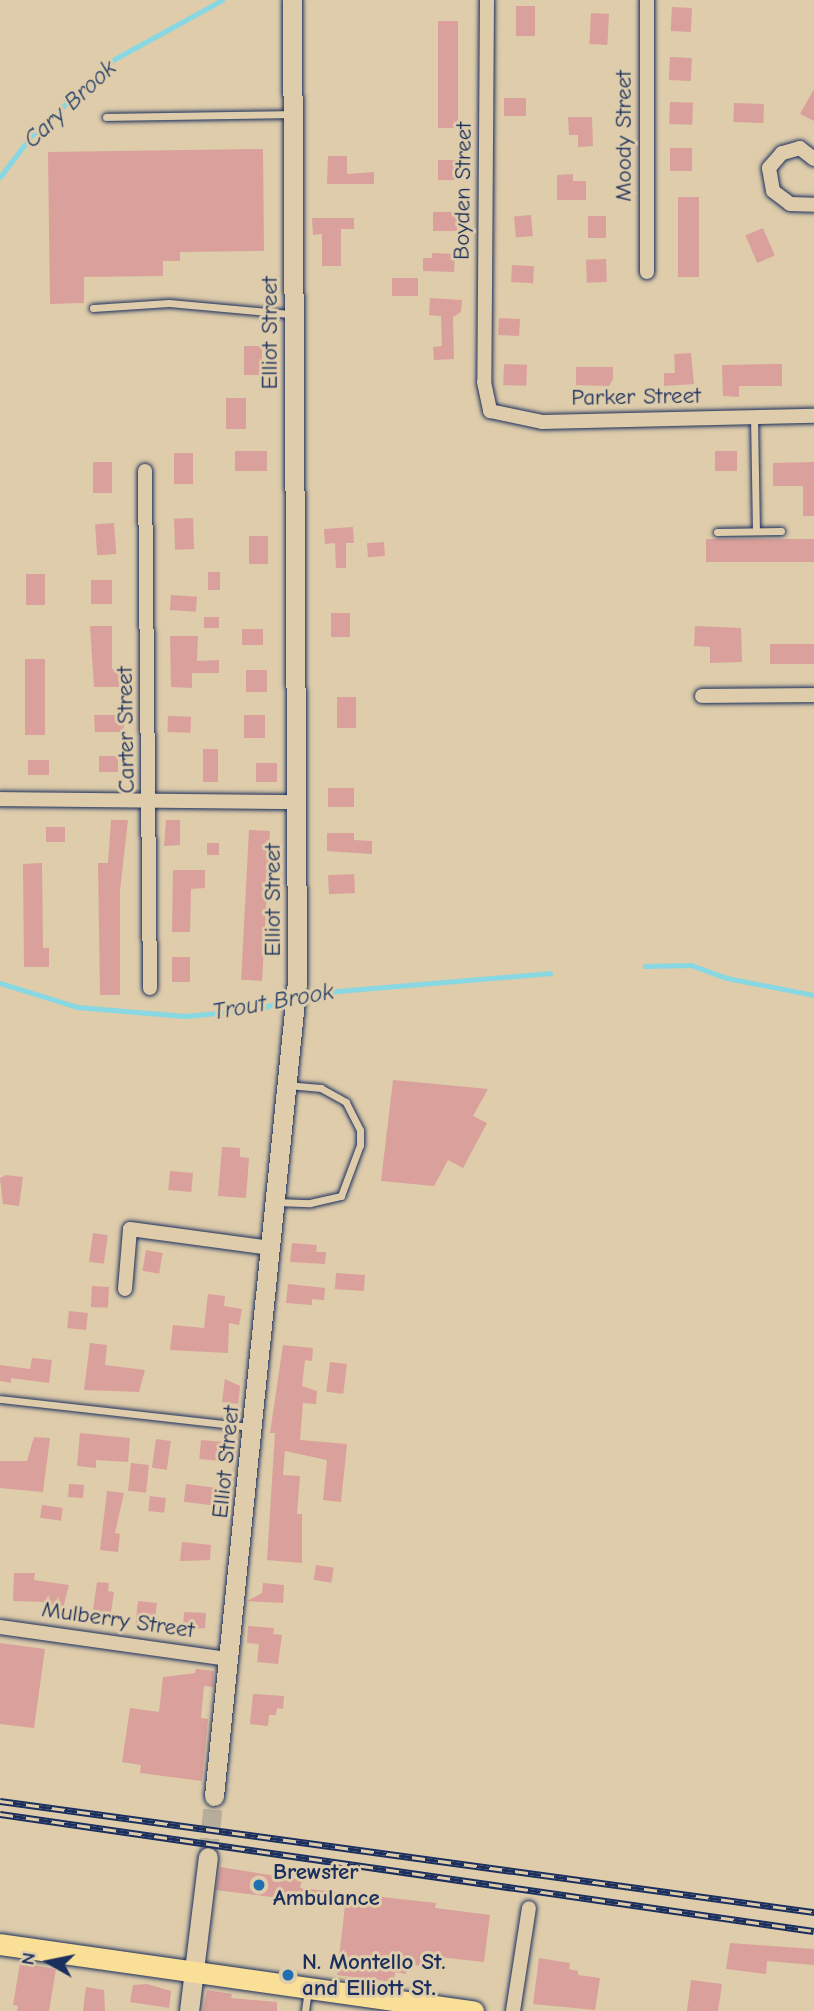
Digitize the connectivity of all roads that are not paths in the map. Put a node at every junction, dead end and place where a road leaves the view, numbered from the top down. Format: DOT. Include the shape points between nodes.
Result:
graph roads {
  1 [pos="292,0"];
  2 [pos="487,0"];
  3 [pos="647,0"];
  4 [pos="293,114"];
  5 [pos="106,117"];
  6 [pos="814,159"];
  7 [pos="814,205"];
  8 [pos="647,272"];
  9 [pos="93,307"];
  10 [pos="295,314"];
  11 [pos="484,382"];
  12 [pos="814,416"];
  13 [pos="754,418"];
  14 [pos="145,471"];
  15 [pos="757,531"];
  16 [pos="781,531"];
  17 [pos="716,532"];
  18 [pos="814,695"];
  19 [pos="702,696"];
  20 [pos="0,799"];
  21 [pos="150,800"];
  22 [pos="298,802"];
  23 [pos="150,988"];
  24 [pos="287,1085"];
  25 [pos="275,1202"];
  26 [pos="271,1248"];
  27 [pos="125,1289"];
  28 [pos="0,1399"];
  29 [pos="255,1428"];
  30 [pos="0,1627"];
  31 [pos="229,1659"];
  32 [pos="214,1796"];
  33 [pos="208,1857"];
  34 [pos="530,1908"];
  35 [pos="0,1944"];
  36 [pos="195,1972"];
  37 [pos="309,1988"];
  38 [pos="402,2006"];
  39 [pos="189,2011"];
  40 [pos="305,2011"];
  41 [pos="473,2011"];
  42 [pos="513,2011"];
  1 -- 4 [label="street, Elliot Street"];
  2 -- 11 [label="street, Boyden Street"];
  3 -- 8 [label="street, Moody Street"];
  4 -- 5 [label="lane"];
  4 -- 10 [label="street, Elliot Street"];
  6 -- 7 [label="street" via="800,148 782,153 769,168 774,191 790,204"];
  9 -- 10 [label="lane" via="169,303"];
  10 -- 22 [label="street, Elliot Street"];
  11 -- 13 [label="street, Parker Street" via="489,411 542,422"];
  12 -- 13 [label="street, Parker Street"];
  13 -- 15 [label="lane"];
  14 -- 21 [label="street, Carter Street"];
  15 -- 16 [label="lane"];
  15 -- 17 [label="lane"];
  18 -- 19 [label="street"];
  20 -- 21 [label="street"];
  21 -- 22 [label="street"];
  21 -- 23 [label="street, Carter Street"];
  22 -- 24 [label="street, Elliot Street" via="297,982"];
  24 -- 25 [label="street, Elliot Street"];
  24 -- 25 [label="lane" via="334,1092 354,1115 360,1145 341,1196 310,1203"];
  25 -- 26 [label="street, Elliot Street"];
  26 -- 27 [label="street" via="130,1229"];
  26 -- 29 [label="street, Elliot Street"];
  28 -- 29 [label="lane"];
  29 -- 31 [label="street, Elliot Street"];
  30 -- 31 [label="street, Mulberry Street"];
  31 -- 32 [label="street, Elliot Street"];
  33 -- 36 [label="street"];
  34 -- 42 [label="street"];
  35 -- 36 [label="main road"];
  36 -- 37 [label="main road"];
  36 -- 39 [label="street"];
  37 -- 38 [label="main road"];
  37 -- 40 [label="lane"];
  38 -- 41 [label="main road"];
}
